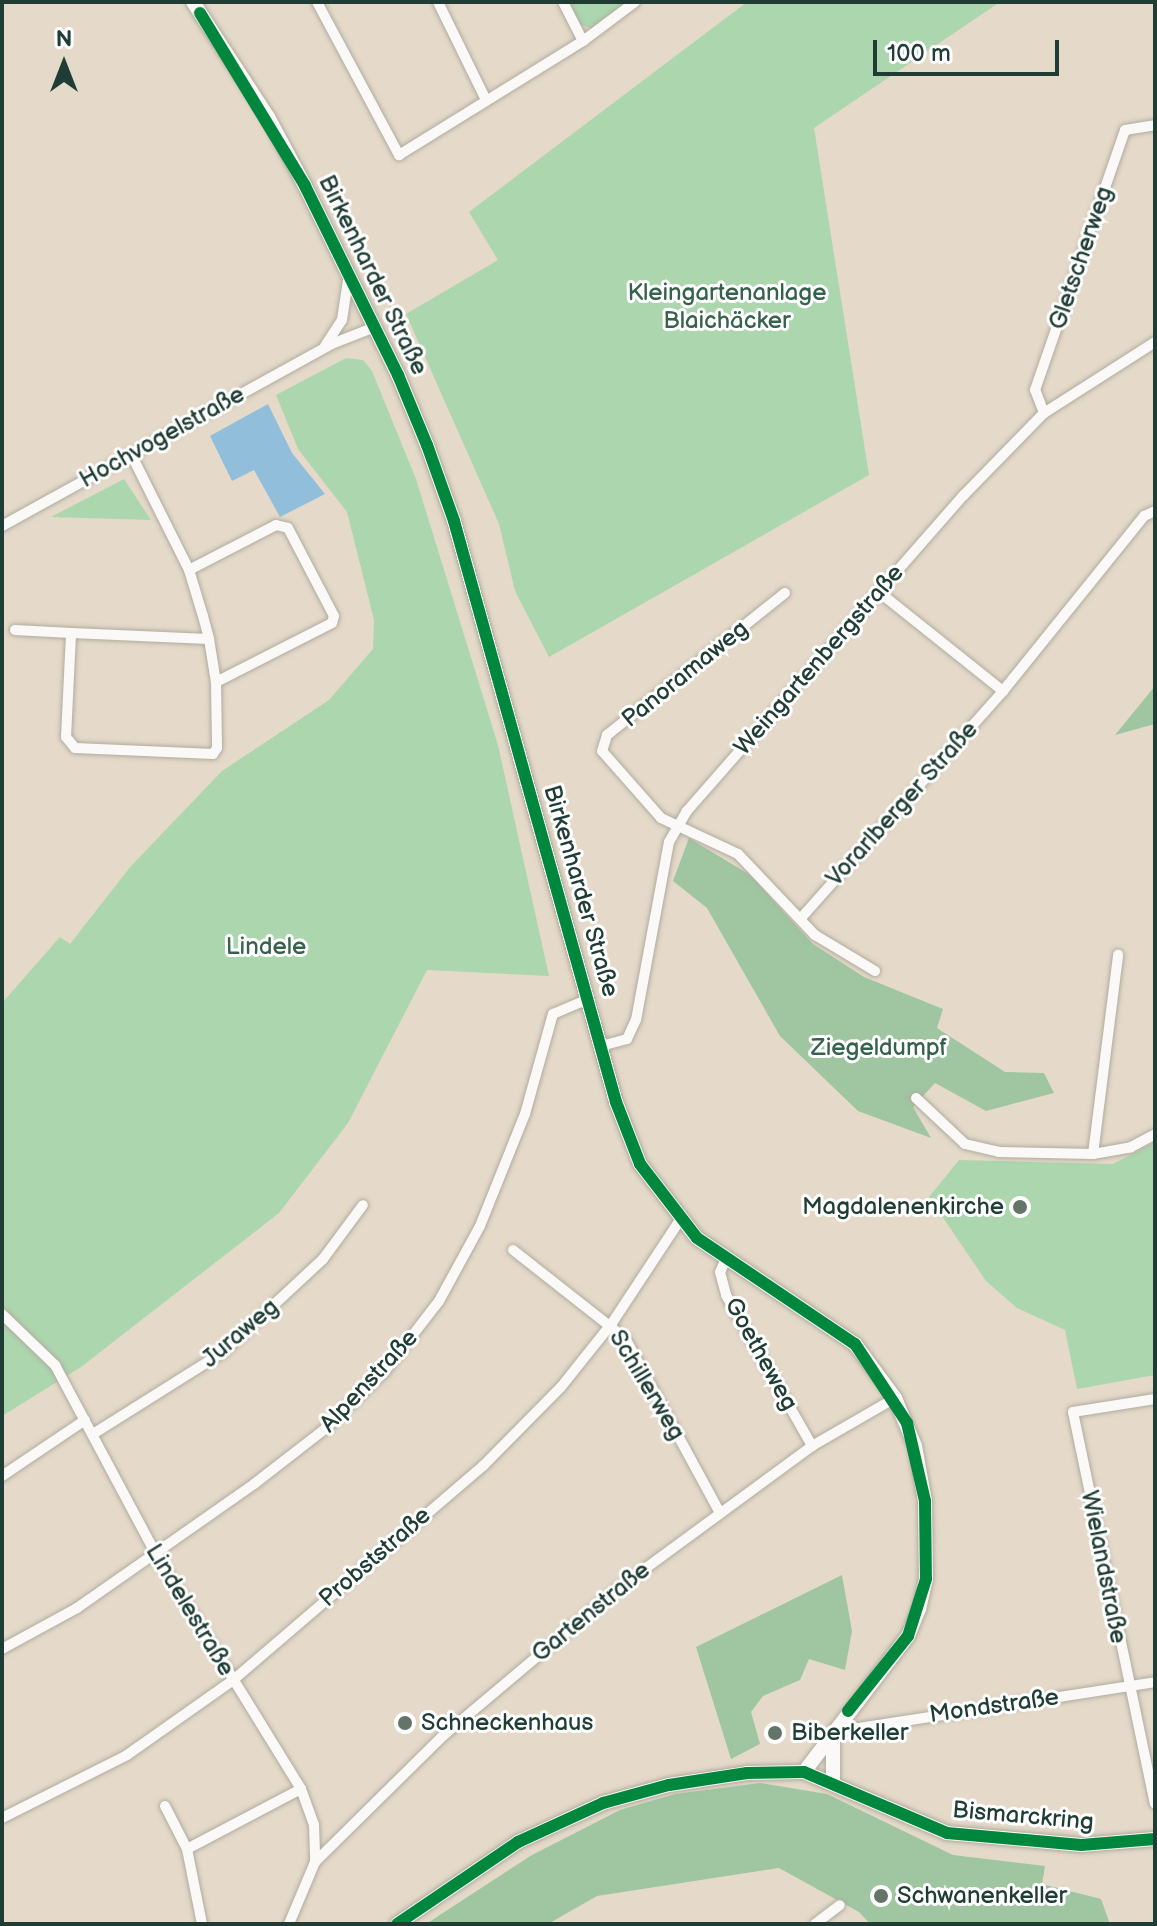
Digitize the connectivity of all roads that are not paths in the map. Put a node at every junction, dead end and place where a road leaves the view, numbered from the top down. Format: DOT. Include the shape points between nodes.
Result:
graph roads {
  1 [pos="193,2"];
  2 [pos="317,2"];
  3 [pos="438,2"];
  4 [pos="563,2"];
  5 [pos="635,2"];
  6 [pos="583,41"];
  7 [pos="486,100"];
  8 [pos="1155,125"];
  9 [pos="347,270"];
  10 [pos="375,327"];
  11 [pos="1155,342"];
  12 [pos="323,349"];
  13 [pos="1044,413"];
  14 [pos="131,454"];
  15 [pos="1155,511"];
  16 [pos="2,526"];
  17 [pos="189,570"];
  18 [pos="879,592"];
  19 [pos="785,593"];
  20 [pos="15,630"];
  21 [pos="71,633"];
  22 [pos="209,639"];
  23 [pos="216,682"];
  24 [pos="1003,691"];
  25 [pos="677,826"];
  26 [pos="801,918"];
  27 [pos="1118,955"];
  28 [pos="875,971"];
  29 [pos="589,999"];
  30 [pos="601,1046"];
  31 [pos="916,1098"];
  32 [pos="1155,1134"];
  33 [pos="1093,1154"];
  34 [pos="363,1205"];
  35 [pos="680,1220"];
  36 [pos="513,1250"];
  37 [pos="725,1261"];
  38 [pos="2,1314"];
  39 [pos="612,1323"];
  40 [pos="895,1398"];
  41 [pos="1155,1399"];
  42 [pos="85,1420"];
  43 [pos="93,1434"];
  44 [pos="812,1446"];
  45 [pos="2,1476"];
  46 [pos="719,1511"];
  47 [pos="156,1554"];
  48 [pos="2,1649"];
  49 [pos="232,1681"];
  50 [pos="1155,1682"];
  51 [pos="1128,1689"];
  52 [pos="833,1732"];
  53 [pos="804,1772"];
  54 [pos="833,1782"];
  55 [pos="301,1789"];
  56 [pos="1155,1803"];
  57 [pos="165,1806"];
  58 [pos="2,1818"];
  59 [pos="1155,1839"];
  60 [pos="187,1849"];
  61 [pos="315,1862"];
  62 [pos="840,1905"];
  63 [pos="202,1924"];
  64 [pos="289,1924"];
  65 [pos="397,1924"];
  66 [pos="815,1924"];
  1 -- 9 [label="main road, Birkenharder Straße" via="268,117"];
  2 -- 7 [label="street" via="399,155"];
  3 -- 7 [label="street"];
  4 -- 6 [label="street"];
  5 -- 6 [label="street"];
  6 -- 7 [label="street"];
  8 -- 13 [label="street, Gletscherweg" via="1125,130 1035,390"];
  9 -- 10 [label="main road, Birkenharder Straße"];
  9 -- 12 [label="street" via="349,291 342,320"];
  10 -- 12 [label="street, Hochvogelstraße"];
  10 -- 29 [label="main road, Birkenharder Straße" via="454,521"];
  11 -- 13 [label="street, Weingartenbergstraße"];
  12 -- 14 [label="street, Hochvogelstraße"];
  13 -- 18 [label="street, Weingartenbergstraße"];
  14 -- 16 [label="street, Hochvogelstraße"];
  14 -- 17 [label="street"];
  15 -- 24 [label="street, Vorarlberger Straße" via="1144,516"];
  17 -- 22 [label="street"];
  17 -- 23 [label="street" via="276,525 288,528 334,616 332,623"];
  18 -- 24 [label="street"];
  18 -- 25 [label="street, Weingartenbergstraße"];
  19 -- 25 [label="street, Panoramaweg" via="603,740 605,757 661,818"];
  20 -- 21 [label="street"];
  21 -- 22 [label="street"];
  21 -- 23 [label="street" via="66,737 75,748 213,754"];
  22 -- 23 [label="street"];
  24 -- 26 [label="street, Vorarlberger Straße"];
  25 -- 26 [label="street" via="738,854"];
  25 -- 30 [label="street, Weingartenbergstraße" via="658,887 636,1020 627,1039"];
  26 -- 28 [label="street" via="837,951"];
  27 -- 33 [label="street"];
  29 -- 30 [label="main road, Birkenharder Straße"];
  29 -- 47 [label="street, Alpenstraße" via="563,1006 548,1025 525,1114 499,1183 467,1252 407,1344 325,1429"];
  30 -- 35 [label="main road, Birkenharder Straße" via="640,1164"];
  31 -- 33 [label="street" via="965,1144 1031,1155"];
  32 -- 33 [label="street" via="1131,1147"];
  34 -- 43 [label="street, Juraweg" via="323,1259 223,1352"];
  35 -- 37 [label="main road, Birkenharder Straße"];
  35 -- 39 [label="street, Probststraße"];
  36 -- 39 [label="street, Schillerweg"];
  37 -- 40 [label="main road, Birkenharder Straße" via="803,1305 855,1344"];
  37 -- 44 [label="street, Goetheweg" via="720,1272 726,1295"];
  38 -- 42 [label="street, Lindelestraße" via="55,1365"];
  39 -- 46 [label="street, Schillerweg"];
  39 -- 49 [label="street, Probststraße" via="519,1433"];
  40 -- 44 [label="street, Gartenstraße"];
  40 -- 52 [label="main road, Birkenharder Straße" via="915,1446 925,1501 926,1579 908,1636"];
  41 -- 51 [label="street, Wielandstraße" via="1073,1412"];
  42 -- 43 [label="street, Lindelestraße"];
  42 -- 45 [label="street"];
  43 -- 47 [label="street, Lindelestraße"];
  44 -- 46 [label="street, Gartenstraße"];
  46 -- 61 [label="street, Gartenstraße" via="444,1735"];
  47 -- 48 [label="street, Alpenstraße" via="77,1608"];
  47 -- 49 [label="street, Lindelestraße"];
  49 -- 55 [label="street, Lindelestraße"];
  49 -- 58 [label="street, Probststraße" via="127,1755"];
  50 -- 51 [label="street, Mondstraße"];
  51 -- 52 [label="street, Mondstraße"];
  51 -- 56 [label="street, Wielandstraße"];
  52 -- 53 [label="main road, Birkenharder Straße"];
  52 -- 54 [label="main road"];
  53 -- 54 [label="main road, Bismarckring"];
  53 -- 65 [label="main road, Bismarckring" via="780,1770 669,1785 603,1803 518,1842"];
  54 -- 59 [label="main road, Bismarckring" via="947,1833 1081,1845"];
  55 -- 60 [label="street"];
  55 -- 61 [label="street, Lindelestraße" via="314,1825"];
  57 -- 60 [label="street"];
  60 -- 63 [label="street"];
  61 -- 64 [label="street, Lindelestraße"];
  62 -- 66 [label="street"];
}
